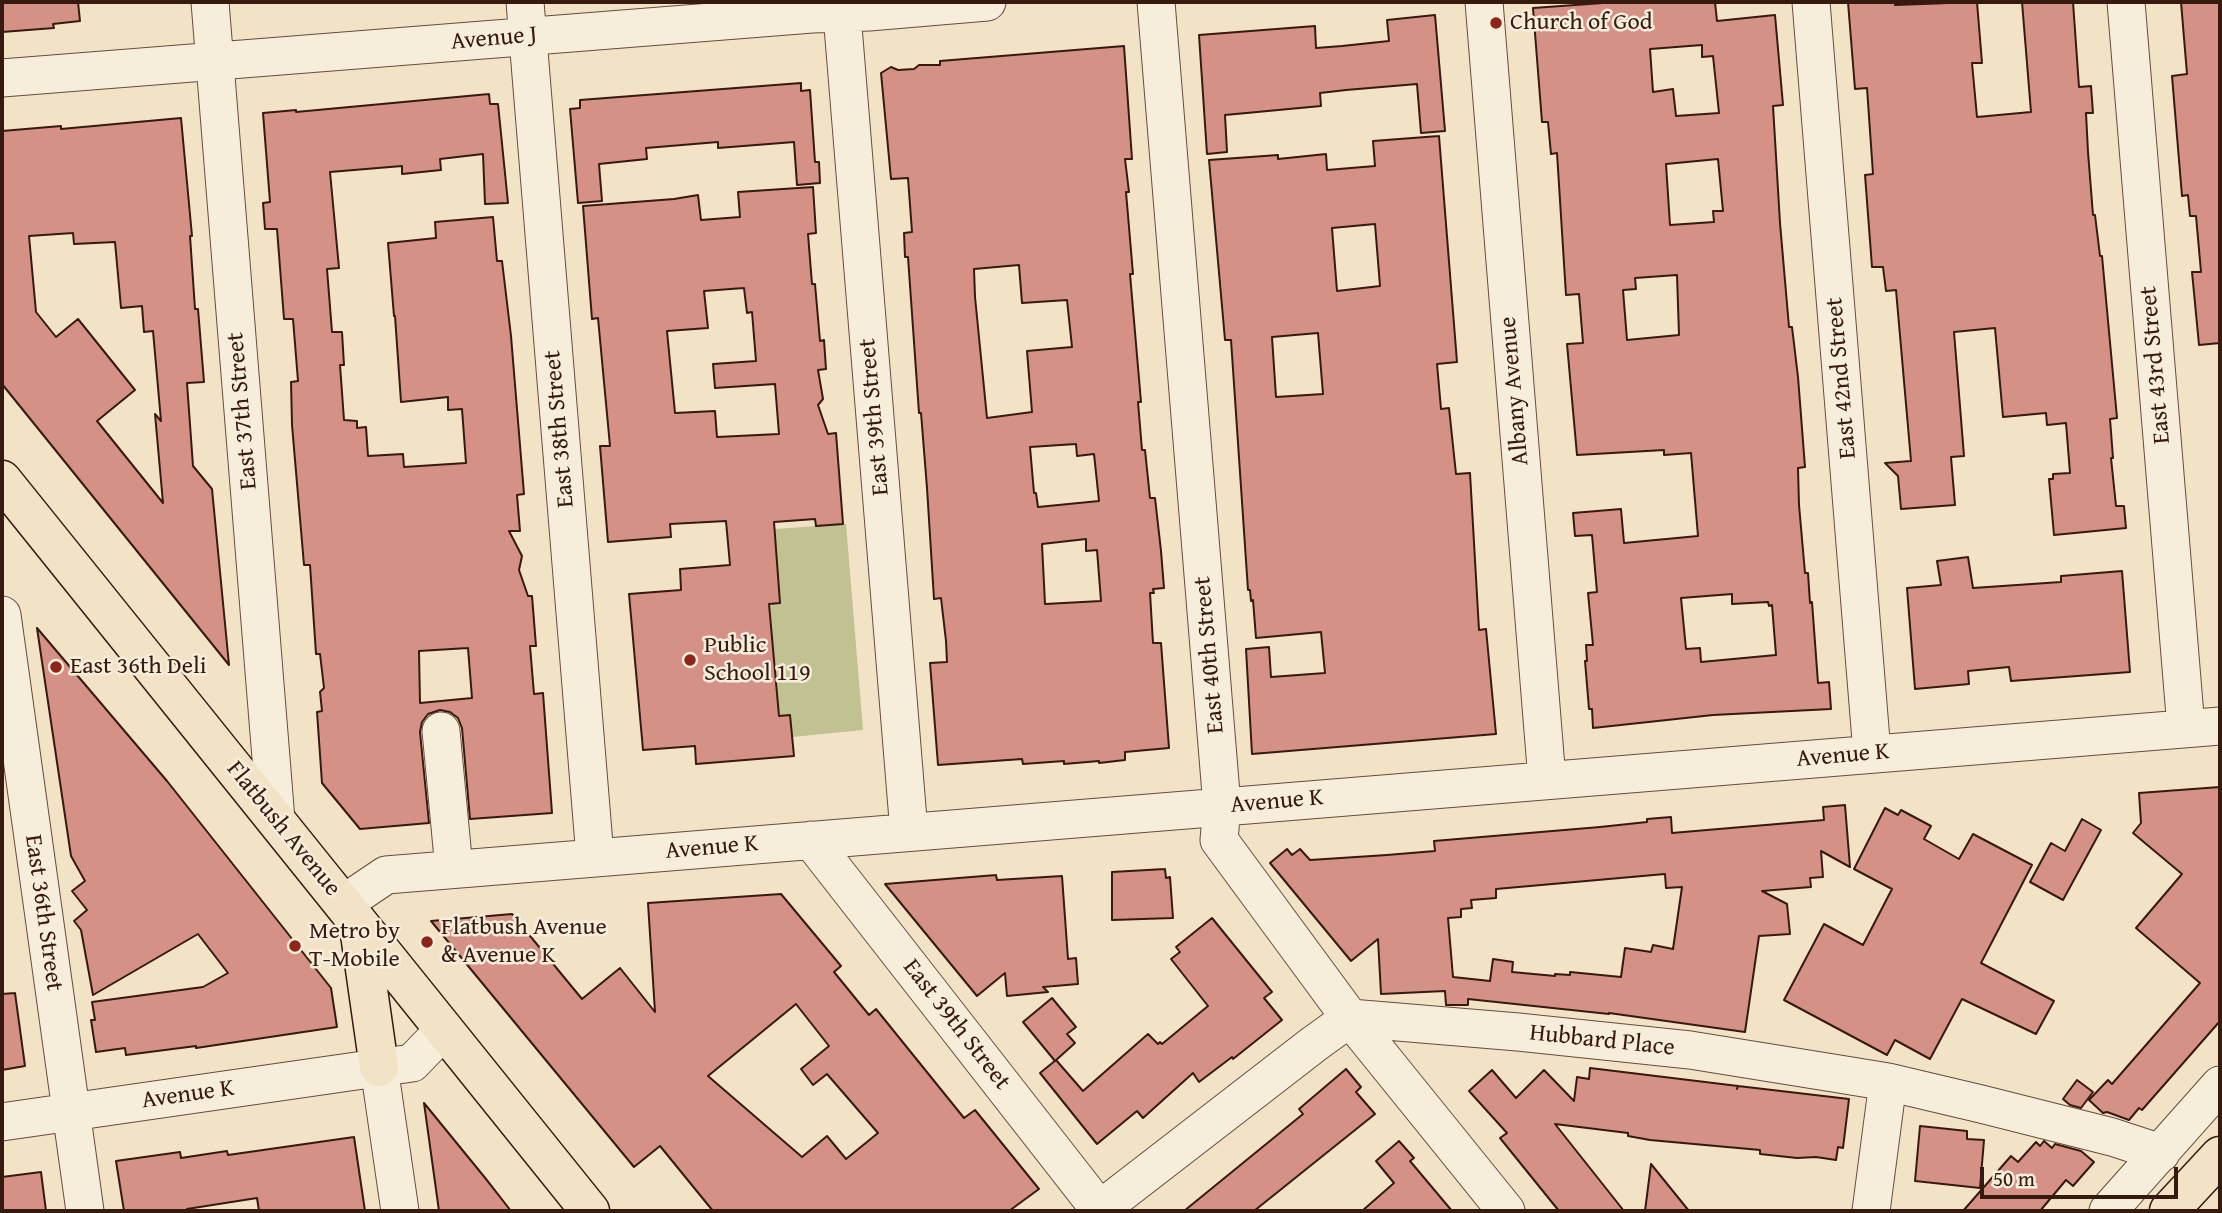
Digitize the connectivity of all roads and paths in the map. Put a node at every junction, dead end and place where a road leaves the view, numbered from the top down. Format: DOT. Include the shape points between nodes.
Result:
graph roads {
  1 [pos="210,2"];
  2 [pos="987,2"];
  3 [pos="1156,2"];
  4 [pos="1483,2"];
  5 [pos="1811,2"];
  6 [pos="2126,2"];
  7 [pos="841,7"];
  8 [pos="526,19"];
  9 [pos="214,61"];
  10 [pos="2,78"];
  11 [pos="2,480"];
  12 [pos="2,615"];
  13 [pos="2203,727"];
  14 [pos="441,731"];
  15 [pos="1872,753"];
  16 [pos="1547,780"];
  17 [pos="1222,806"];
  18 [pos="276,820"];
  19 [pos="909,832"];
  20 [pos="811,840"];
  21 [pos="595,857"];
  22 [pos="454,869"];
  23 [pos="351,914"];
  24 [pos="1350,1018"];
  25 [pos="444,1030"];
  26 [pos="379,1067"];
  27 [pos="1888,1082"];
  28 [pos="2220,1084"];
  29 [pos="70,1112"];
  30 [pos="2,1122"];
  31 [pos="2161,1153"];
  32 [pos="2220,1156"];
  33 [pos="1099,1210"];
  34 [pos="85,1211"];
  35 [pos="400,1211"];
  36 [pos="590,1211"];
  37 [pos="1506,1211"];
  38 [pos="1871,1211"];
  39 [pos="2108,1211"];
  40 [pos="2169,1211"];
  1 -- 9 [label="street, East 37th Street"];
  2 -- 7 [label="street, Avenue J" via="869,12"];
  3 -- 17 [label="street, East 40th Street"];
  4 -- 16 [label="street, Albany Avenue"];
  5 -- 15 [label="street, East 42nd Street"];
  6 -- 13 [label="street, East 43rd Street"];
  7 -- 8 [label="street, Avenue J"];
  7 -- 19 [label="street, East 39th Street"];
  8 -- 9 [label="street, Avenue J"];
  8 -- 21 [label="street, East 38th Street"];
  9 -- 10 [label="street, Avenue J"];
  9 -- 18 [label="street, East 37th Street"];
  11 -- 18 [label="main road, Flatbush Avenue"];
  12 -- 29 [label="street, East 36th Street"];
  13 -- 15 [label="street, Avenue K"];
  14 -- 22 [label="street"];
  15 -- 16 [label="street, Avenue K"];
  16 -- 17 [label="street, Avenue K"];
  17 -- 19 [label="street, Avenue K"];
  17 -- 24 [label="street, East 40th Street" via="1219,840"];
  18 -- 23 [label="main road, Flatbush Avenue"];
  19 -- 20 [label="street, Avenue K"];
  20 -- 21 [label="street, Avenue K"];
  20 -- 33 [label="street, East 39th Street"];
  21 -- 22 [label="street, Avenue K"];
  22 -- 23 [label="street, Avenue K" via="386,875"];
  23 -- 25 [label="main road, Flatbush Avenue"];
  23 -- 26 [label="main road"];
  24 -- 27 [label="street, Hubbard Place" via="1690,1050"];
  24 -- 33 [label="street"];
  24 -- 37 [label="street, East 40th Street"];
  25 -- 26 [label="street, Avenue K" via="412,1063"];
  25 -- 36 [label="main road, Flatbush Avenue"];
  26 -- 29 [label="street, Avenue K"];
  26 -- 35 [label="street"];
  27 -- 31 [label="street, Hubbard Place"];
  27 -- 38 [label="street"];
  28 -- 31 [label="street"];
  29 -- 30 [label="street, Avenue K"];
  29 -- 34 [label="street, East 36th Street"];
  31 -- 39 [label="street"];
  32 -- 40 [label="main road"];
}
